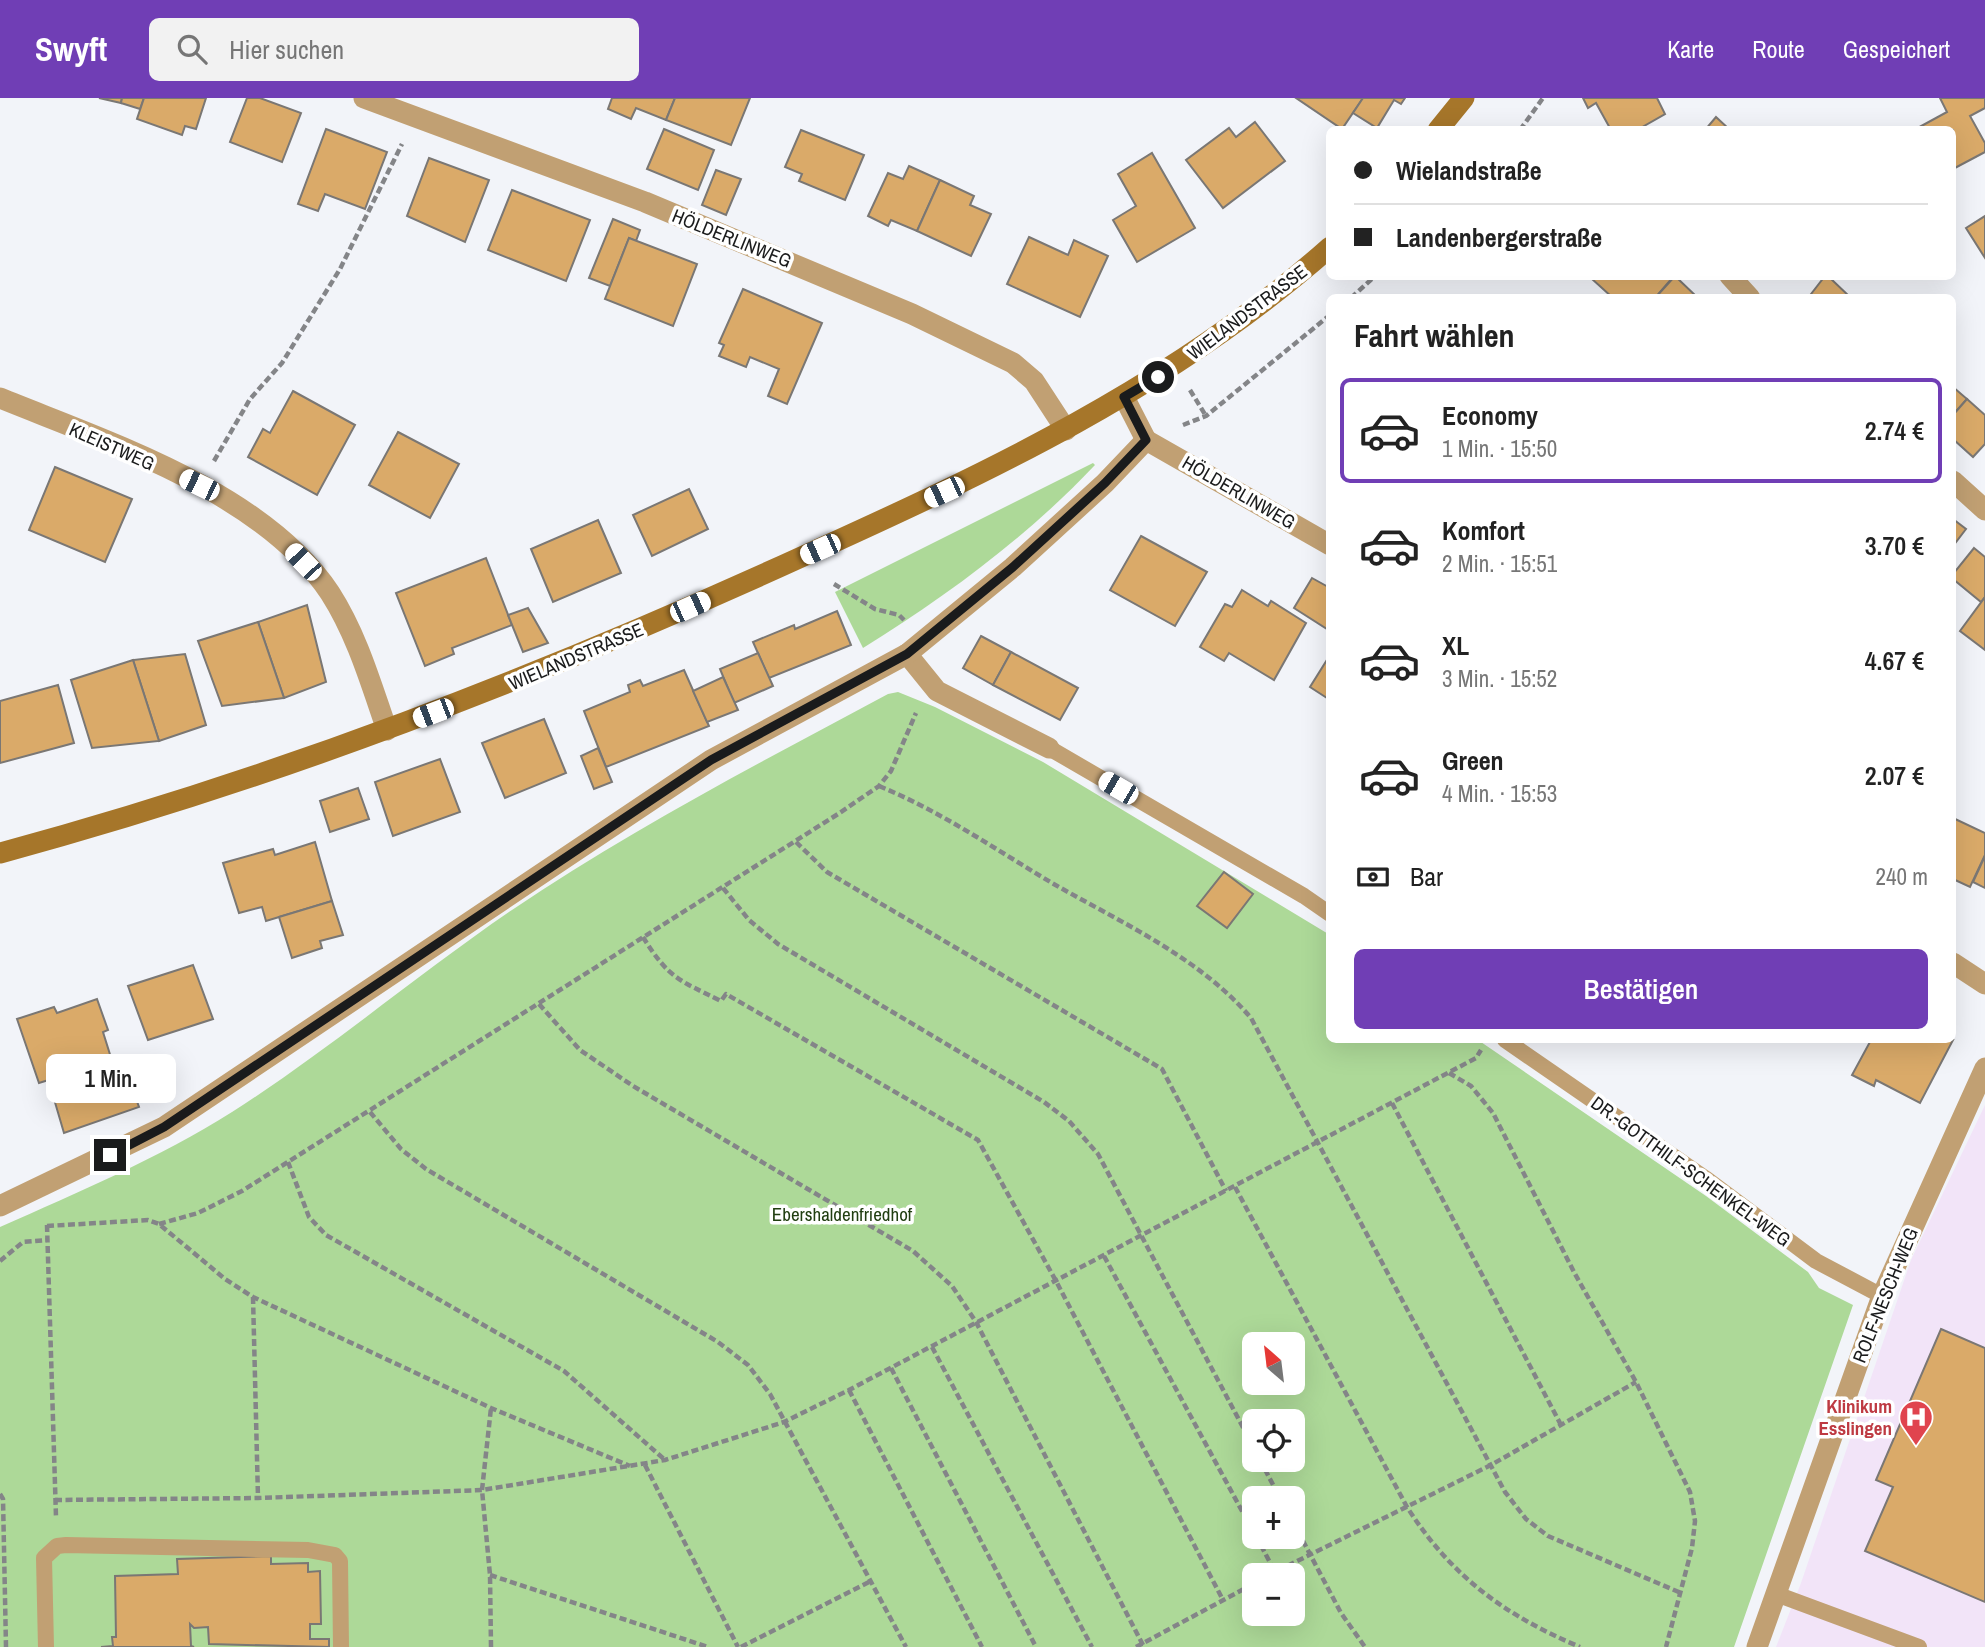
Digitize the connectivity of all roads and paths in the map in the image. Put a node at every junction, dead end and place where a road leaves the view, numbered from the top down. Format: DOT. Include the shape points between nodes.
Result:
graph roads {
  1 [pos="364,98"];
  2 [pos="1464,98"];
  3 [pos="1543,98"];
  4 [pos="406,114"];
  5 [pos="1441,126"];
  6 [pos="1524,126"];
  7 [pos="1326,250"];
  8 [pos="1371,280"];
  9 [pos="1734,280"];
  10 [pos="1355,294"];
  11 [pos="1746,294"];
  12 [pos="1326,318"];
  13 [pos="1124,397"];
  14 [pos="0,398"];
  15 [pos="1066,430"];
  16 [pos="1146,440"];
  17 [pos="1956,484"];
  18 [pos="199,485"];
  19 [pos="1985,510"];
  20 [pos="1326,543"];
  21 [pos="834,584"];
  22 [pos="875,609"];
  23 [pos="907,654"];
  24 [pos="928,683"];
  25 [pos="387,730"];
  26 [pos="1049,748"];
  27 [pos="879,786"];
  28 [pos="796,842"];
  29 [pos="0,853"];
  30 [pos="723,888"];
  31 [pos="1326,912"];
  32 [pos="643,937"];
  33 [pos="1956,965"];
  34 [pos="1985,984"];
  35 [pos="539,1004"];
  36 [pos="1509,1043"];
  37 [pos="1485,1044"];
  38 [pos="1985,1068"];
  39 [pos="1449,1072"];
  40 [pos="1392,1102"];
  41 [pos="370,1112"];
  42 [pos="1318,1142"];
  43 [pos="288,1162"];
  44 [pos="1235,1186"];
  45 [pos="39,1189"];
  46 [pos="1226,1191"];
  47 [pos="0,1206"];
  48 [pos="159,1224"];
  49 [pos="47,1226"];
  50 [pos="1141,1237"];
  51 [pos="47,1240"];
  52 [pos="1104,1256"];
  53 [pos="0,1261"];
  54 [pos="1056,1281"];
  55 [pos="1882,1296"];
  56 [pos="253,1297"];
  57 [pos="976,1322"];
  58 [pos="932,1347"];
  59 [pos="891,1368"];
  60 [pos="1636,1382"];
  61 [pos="849,1390"];
  62 [pos="491,1408"];
  63 [pos="784,1422"];
  64 [pos="1242,1426"];
  65 [pos="1562,1427"];
  66 [pos="665,1460"];
  67 [pos="645,1465"];
  68 [pos="1491,1465"];
  69 [pos="630,1467"];
  70 [pos="482,1490"];
  71 [pos="0,1494"];
  72 [pos="258,1498"];
  73 [pos="55,1500"];
  74 [pos="1406,1507"];
  75 [pos="1242,1512"];
  76 [pos="1305,1544"];
  77 [pos="57,1546"];
  78 [pos="1310,1553"];
  79 [pos="1292,1563"];
  80 [pos="490,1575"];
  81 [pos="869,1582"];
  82 [pos="1242,1590"];
  83 [pos="1681,1593"];
  84 [pos="1776,1594"];
  85 [pos="1223,1601"];
  86 [pos="1141,1646"];
  87 [pos="6,1647"];
  88 [pos="46,1647"];
  89 [pos="341,1647"];
  90 [pos="491,1647"];
  91 [pos="708,1647"];
  92 [pos="740,1647"];
  93 [pos="905,1647"];
  94 [pos="982,1647"];
  95 [pos="1037,1647"];
  96 [pos="1092,1647"];
  97 [pos="1365,1647"];
  98 [pos="1580,1647"];
  99 [pos="1666,1647"];
  100 [pos="1757,1647"];
  101 [pos="1919,1647"];
  1 -- 4 [label="street, HÖLDERLINWEG"];
  2 -- 5 [label="main road"];
  3 -- 6 [label="path"];
  4 -- 15 [label="street, HÖLDERLINWEG" via="645,202 925,320 1013,363 1034,381"];
  4 -- 18 [label="path" via="404,139 340,270 282,363 250,399"];
  7 -- 13 [label="main road, WIELANDSTRASSE" via="1223,334"];
  8 -- 10 [label="path"];
  9 -- 11 [label="street"];
  12 -- 16 [label="path" via="1206,416"];
  13 -- 15 [label="main road, WIELANDSTRASSE"];
  13 -- 16 [label="street"];
  14 -- 18 [label="street, KLEISTWEG"];
  15 -- 25 [label="main road, WIELANDSTRASSE" via="964,482 690,607"];
  16 -- 20 [label="street, HÖLDERLINWEG"];
  16 -- 23 [label="street" via="1013,567"];
  17 -- 19 [label="street"];
  18 -- 25 [label="street, KLEISTWEG" via="270,531 314,572 344,618"];
  21 -- 22 [label="path"];
  23 -- 24 [label="street"];
  23 -- 45 [label="street" via="711,760 164,1127"];
  24 -- 26 [label="street"];
  24 -- 27 [label="path" via="891,771"];
  25 -- 29 [label="main road, WIELANDSTRASSE" via="201,794"];
  26 -- 31 [label="lane"];
  27 -- 28 [label="path"];
  27 -- 42 [label="path" via="933,812 1210,977 1251,1018"];
  28 -- 30 [label="path"];
  28 -- 46 [label="path" via="827,872 1162,1069"];
  30 -- 32 [label="path"];
  30 -- 50 [label="path" via="756,927 778,944 1069,1121 1098,1154"];
  32 -- 35 [label="path"];
  32 -- 54 [label="path" via="672,976 721,1001 726,994 978,1140"];
  33 -- 34 [label="street"];
  35 -- 41 [label="path"];
  35 -- 57 [label="path" via="580,1050 622,1079 913,1251 951,1286"];
  36 -- 55 [label="lane, DR.-GOTTHILF-SCHENKEL-WEG" via="1816,1261"];
  37 -- 39 [label="path" via="1476,1058"];
  38 -- 55 [label="street, ROLF-NESCH-WEG"];
  39 -- 40 [label="path"];
  39 -- 60 [label="path" via="1471,1086 1493,1112"];
  40 -- 42 [label="path"];
  40 -- 65 [label="path"];
  41 -- 43 [label="path"];
  41 -- 63 [label="path" via="401,1149 426,1169 718,1342 759,1378"];
  42 -- 44 [label="path"];
  42 -- 68 [label="path"];
  43 -- 48 [label="path" via="218,1205"];
  43 -- 66 [label="path" via="309,1217 326,1235 564,1371"];
  44 -- 46 [label="path"];
  44 -- 74 [label="path"];
  45 -- 47 [label="street"];
  45 -- 49 [label="path"];
  46 -- 50 [label="path"];
  48 -- 49 [label="path" via="136,1220"];
  48 -- 56 [label="path"];
  49 -- 51 [label="path"];
  50 -- 52 [label="path"];
  50 -- 64 [label="path"];
  51 -- 53 [label="path" via="23,1242"];
  51 -- 73 [label="path"];
  52 -- 54 [label="path"];
  52 -- 75 [label="path"];
  54 -- 57 [label="path"];
  54 -- 85 [label="path"];
  55 -- 84 [label="street, ROLF-NESCH-WEG"];
  56 -- 62 [label="path"];
  56 -- 72 [label="path"];
  57 -- 58 [label="path"];
  57 -- 86 [label="path"];
  58 -- 59 [label="path"];
  58 -- 96 [label="path"];
  59 -- 61 [label="path"];
  59 -- 95 [label="path"];
  60 -- 65 [label="path"];
  60 -- 83 [label="path" via="1690,1492 1693,1535"];
  61 -- 63 [label="path"];
  61 -- 94 [label="path"];
  62 -- 69 [label="path"];
  62 -- 70 [label="path"];
  63 -- 66 [label="path"];
  63 -- 81 [label="path"];
  65 -- 68 [label="path"];
  66 -- 67 [label="path"];
  67 -- 69 [label="path"];
  67 -- 92 [label="path"];
  68 -- 74 [label="path"];
  68 -- 83 [label="path" via="1526,1519 1548,1536"];
  69 -- 70 [label="path"];
  70 -- 72 [label="path"];
  70 -- 80 [label="path"];
  71 -- 87 [label="path"];
  72 -- 73 [label="path"];
  73 -- 77 [label="path"];
  74 -- 78 [label="path"];
  74 -- 98 [label="path" via="1429,1541 1482,1593"];
  76 -- 78 [label="path"];
  77 -- 88 [label="lane" via="44,1559"];
  77 -- 89 [label="lane" via="308,1550 335,1555 340,1561"];
  78 -- 79 [label="path"];
  78 -- 97 [label="path" via="1341,1614"];
  80 -- 90 [label="path"];
  80 -- 91 [label="path"];
  81 -- 92 [label="path"];
  81 -- 93 [label="path"];
  82 -- 85 [label="path"];
  83 -- 99 [label="path"];
  84 -- 100 [label="street, ROLF-NESCH-WEG"];
  84 -- 101 [label="lane"];
  85 -- 86 [label="path"];
}
